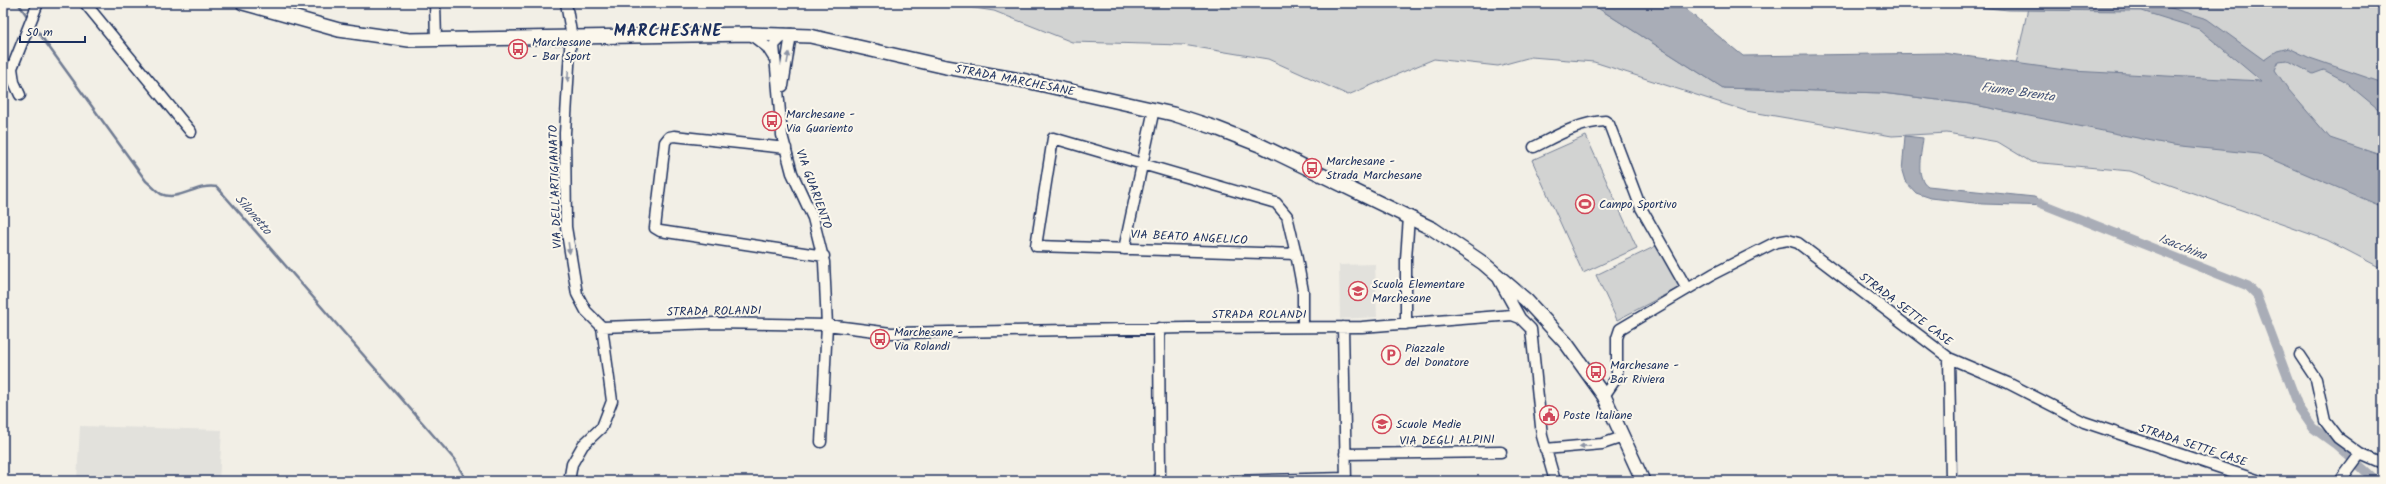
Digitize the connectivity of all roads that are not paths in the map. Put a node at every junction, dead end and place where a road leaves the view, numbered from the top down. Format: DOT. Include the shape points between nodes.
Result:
graph roads {
  1 [pos="38,3"];
  2 [pos="85,3"];
  3 [pos="243,3"];
  4 [pos="435,3"];
  5 [pos="566,3"];
  6 [pos="750,34"];
  7 [pos="788,34"];
  8 [pos="571,37"];
  9 [pos="436,40"];
  10 [pos="776,61"];
  11 [pos="20,95"];
  12 [pos="1154,109"];
  13 [pos="779,110"];
  14 [pos="191,132"];
  15 [pos="1534,147"];
  16 [pos="786,148"];
  17 [pos="1142,163"];
  18 [pos="1410,217"];
  19 [pos="1124,249"];
  20 [pos="1296,254"];
  21 [pos="824,256"];
  22 [pos="1496,275"];
  23 [pos="1687,289"];
  24 [pos="1520,318"];
  25 [pos="1406,324"];
  26 [pos="827,325"];
  27 [pos="602,327"];
  28 [pos="1303,327"];
  29 [pos="1343,327"];
  30 [pos="1159,328"];
  31 [pos="2300,355"];
  32 [pos="1949,358"];
  33 [pos="1604,396"];
  34 [pos="1623,437"];
  35 [pos="821,442"];
  36 [pos="1545,449"];
  37 [pos="1501,452"];
  38 [pos="1345,454"];
  39 [pos="2359,455"];
  40 [pos="2383,464"];
  41 [pos="1346,479"];
  42 [pos="569,481"];
  43 [pos="1160,481"];
  44 [pos="1230,481"];
  45 [pos="1555,481"];
  46 [pos="1643,481"];
  47 [pos="1951,481"];
  48 [pos="2260,481"];
  49 [pos="2340,481"];
  1 -- 11 [label="street" via="12,68 14,82"];
  2 -- 14 [label="street"];
  3 -- 9 [label="main road, STRADA MARCHESANE" via="339,30 409,40"];
  4 -- 9 [label="street"];
  5 -- 8 [label="street, VIA DELL'ARTIGIANATO"];
  6 -- 7 [label="main road, STRADA MARCHESANE"];
  6 -- 8 [label="main road, STRADA MARCHESANE"];
  6 -- 10 [label="street" via="767,46"];
  7 -- 10 [label="street, VIA GUARIENTO" via="774,45"];
  7 -- 12 [label="main road, STRADA MARCHESANE" via="810,36 946,67 1026,81"];
  13 -- 7 [label="street, VIA GUARIENTO, one-way"];
  8 -- 9 [label="main road, STRADA MARCHESANE"];
  8 -- 27 [label="street, VIA DELL'ARTIGIANATO, one-way" via="565,133 566,227 577,294 586,311"];
  10 -- 13 [label="street, VIA GUARIENTO"];
  12 -- 17 [label="street, VIA BEATO ANGELICO"];
  12 -- 18 [label="main road, STRADA MARCHESANE" via="1209,125 1262,146"];
  13 -- 16 [label="street, VIA GUARIENTO"];
  15 -- 23 [label="street" via="1566,131 1596,122 1605,121 1609,124 1640,208"];
  16 -- 21 [label="street, VIA GUARIENTO" via="792,173 813,218"];
  16 -- 21 [label="street" via="669,137 665,142 655,228 660,231"];
  17 -- 19 [label="street, VIA BEATO ANGELICO"];
  17 -- 19 [label="street" via="1053,138 1036,246"];
  17 -- 20 [label="street" via="1276,203 1287,216"];
  18 -- 22 [label="main road, STRADA MARCHESANE" via="1433,229"];
  18 -- 25 [label="street" via="1406,260"];
  19 -- 20 [label="street, VIA BEATO ANGELICO"];
  20 -- 28 [label="street" via="1303,291"];
  21 -- 26 [label="street, VIA GUARIENTO"];
  22 -- 24 [label="street"];
  22 -- 33 [label="main road, STRADA MARCHESANE" via="1526,300 1566,343"];
  23 -- 32 [label="street, STRADA SETTE CASE" via="1776,242 1788,240 1798,243"];
  23 -- 33 [label="street, STRADA SETTE CASE" via="1620,329 1617,338 1617,377"];
  24 -- 25 [label="street, STRADA ROLANDI" via="1512,315"];
  24 -- 36 [label="street" via="1531,329"];
  25 -- 29 [label="street, STRADA ROLANDI"];
  26 -- 27 [label="street, STRADA ROLANDI" via="715,323"];
  26 -- 30 [label="street, STRADA ROLANDI" via="891,333"];
  26 -- 35 [label="street"];
  27 -- 42 [label="street" via="612,401 602,427 583,445 572,464"];
  28 -- 29 [label="street, STRADA ROLANDI"];
  28 -- 30 [label="street, STRADA ROLANDI"];
  29 -- 38 [label="street"];
  30 -- 43 [label="street"];
  31 -- 39 [label="street" via="2316,378 2325,421 2338,438"];
  32 -- 47 [label="street"];
  32 -- 48 [label="street, STRADA SETTE CASE" via="2008,382 2084,422"];
  33 -- 34 [label="main road, STRADA MARCHESANE"];
  34 -- 36 [label="street, one-way" via="1602,444"];
  34 -- 46 [label="main road, STRADA MARCHESANE"];
  36 -- 45 [label="street"];
  37 -- 38 [label="street, VIA DEGLI ALPINI"];
  38 -- 41 [label="street"];
  39 -- 40 [label="street"];
  39 -- 49 [label="street"];
  41 -- 44 [label="street"];
}
